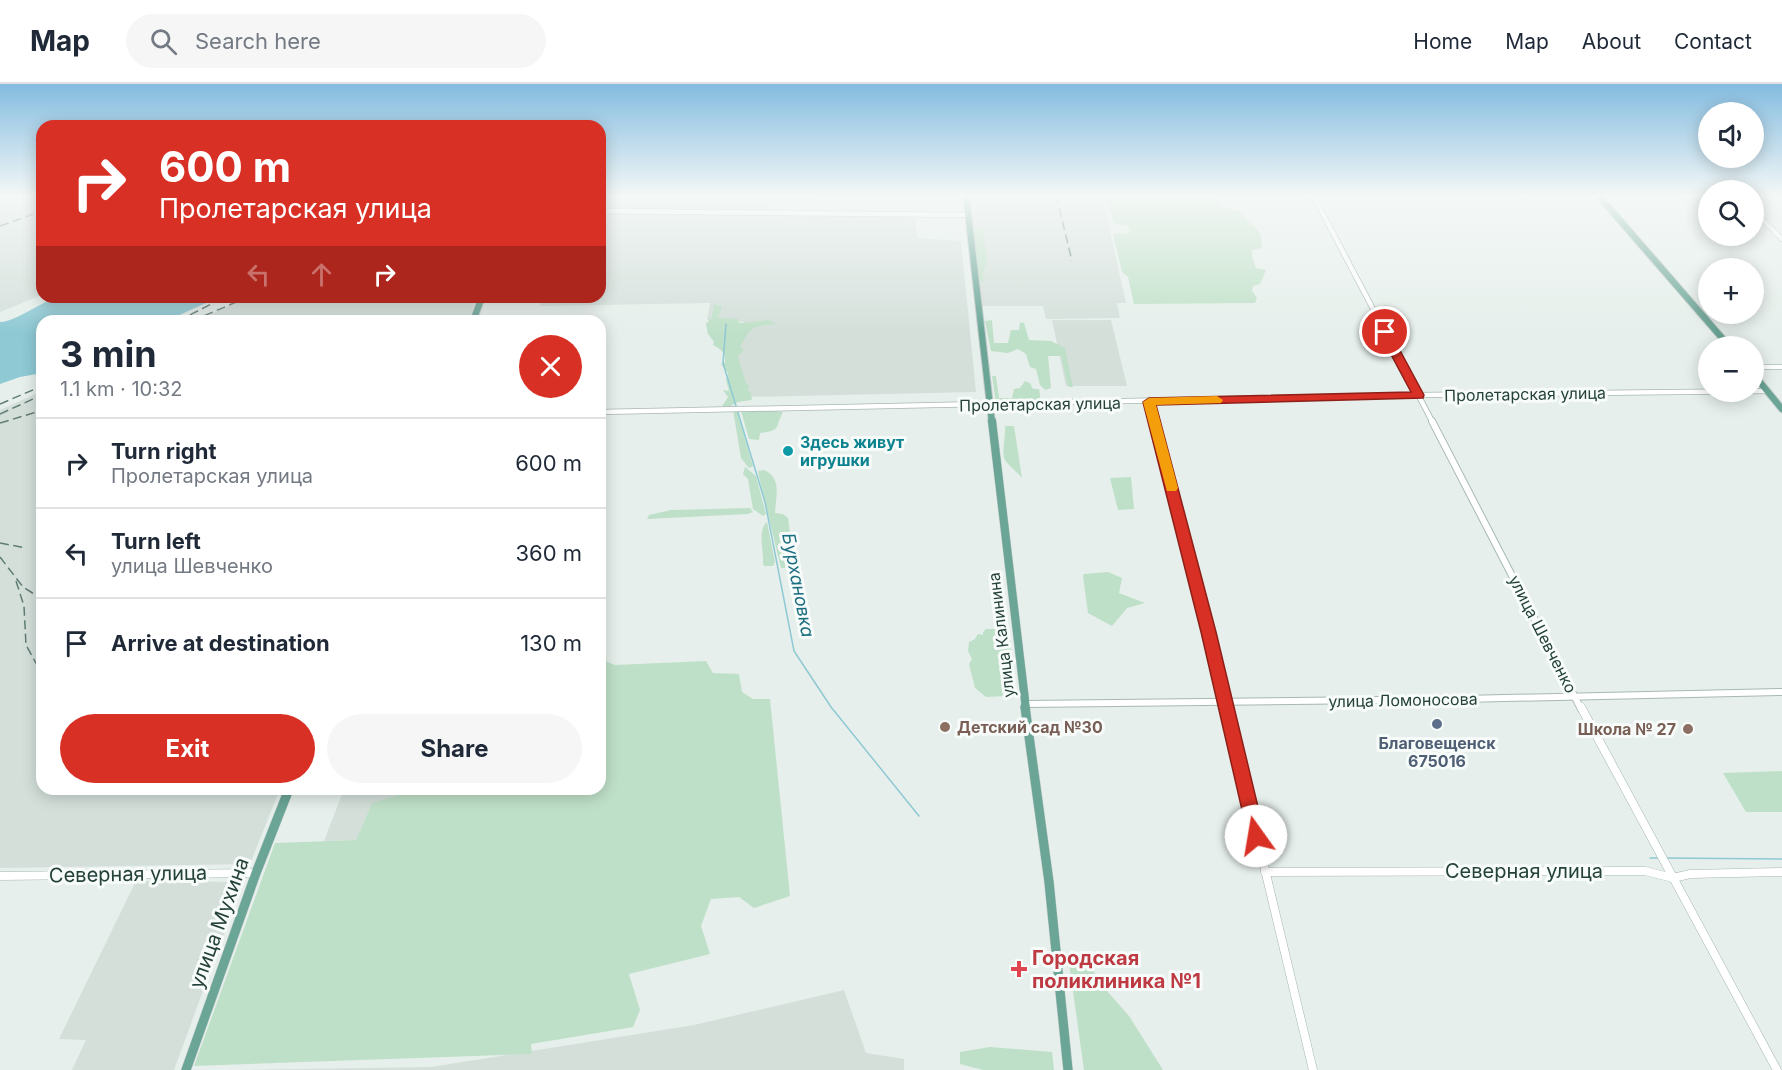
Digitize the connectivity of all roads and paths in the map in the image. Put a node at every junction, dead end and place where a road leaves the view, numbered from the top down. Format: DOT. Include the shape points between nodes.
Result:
graph roads {
  1 [pos="972,241"];
  2 [pos="1337,241"];
  3 [pos="1638,241"];
  4 [pos="1720,336"];
  5 [pos="1764,367"];
  6 [pos="1782,367"];
  7 [pos="1764,387"];
  8 [pos="1767,391"];
  9 [pos="1419,395"];
  10 [pos="1149,402"];
  11 [pos="990,405"];
  12 [pos="1782,409"];
  13 [pos="606,412"];
  14 [pos="1782,692"];
  15 [pos="1575,697"];
  16 [pos="1225,702"];
  17 [pos="1024,704"];
  18 [pos="287,795"];
  19 [pos="1265,872"];
  20 [pos="1782,872"];
  21 [pos="256,873"];
  22 [pos="0,876"];
  23 [pos="1673,878"];
  24 [pos="186,1070"];
  25 [pos="1068,1070"];
  26 [pos="1312,1070"];
  27 [pos="1777,1070"];
  1 -- 11 [label="main road, улица Калинина"];
  2 -- 9 [label="street, улица Шевченко"];
  3 -- 4 [label="main road"];
  5 -- 6 [label="street"];
  7 -- 8 [label="main road"];
  8 -- 9 [label="street, Пролетарская улица"];
  8 -- 12 [label="main road"];
  9 -- 10 [label="street, Пролетарская улица"];
  9 -- 15 [label="street, улица Шевченко"];
  10 -- 11 [label="street, Пролетарская улица"];
  10 -- 16 [label="street"];
  11 -- 13 [label="street, Пролетарская улица"];
  11 -- 17 [label="main road, улица Калинина"];
  14 -- 15 [label="street, улица Ломоносова"];
  15 -- 16 [label="street, улица Ломоносова"];
  15 -- 23 [label="street, улица Шевченко"];
  16 -- 17 [label="street, улица Ломоносова"];
  16 -- 19 [label="street"];
  17 -- 25 [label="main road, улица Калинина" via="1042,824"];
  18 -- 21 [label="main road, улица Мухина"];
  19 -- 23 [label="street, Северная улица" via="1645,871"];
  19 -- 26 [label="street"];
  20 -- 23 [label="street, Северная улица" via="1690,874"];
  21 -- 22 [label="street, Северная улица"];
  21 -- 24 [label="main road, улица Мухина"];
  23 -- 27 [label="street, улица Шевченко"];
}
